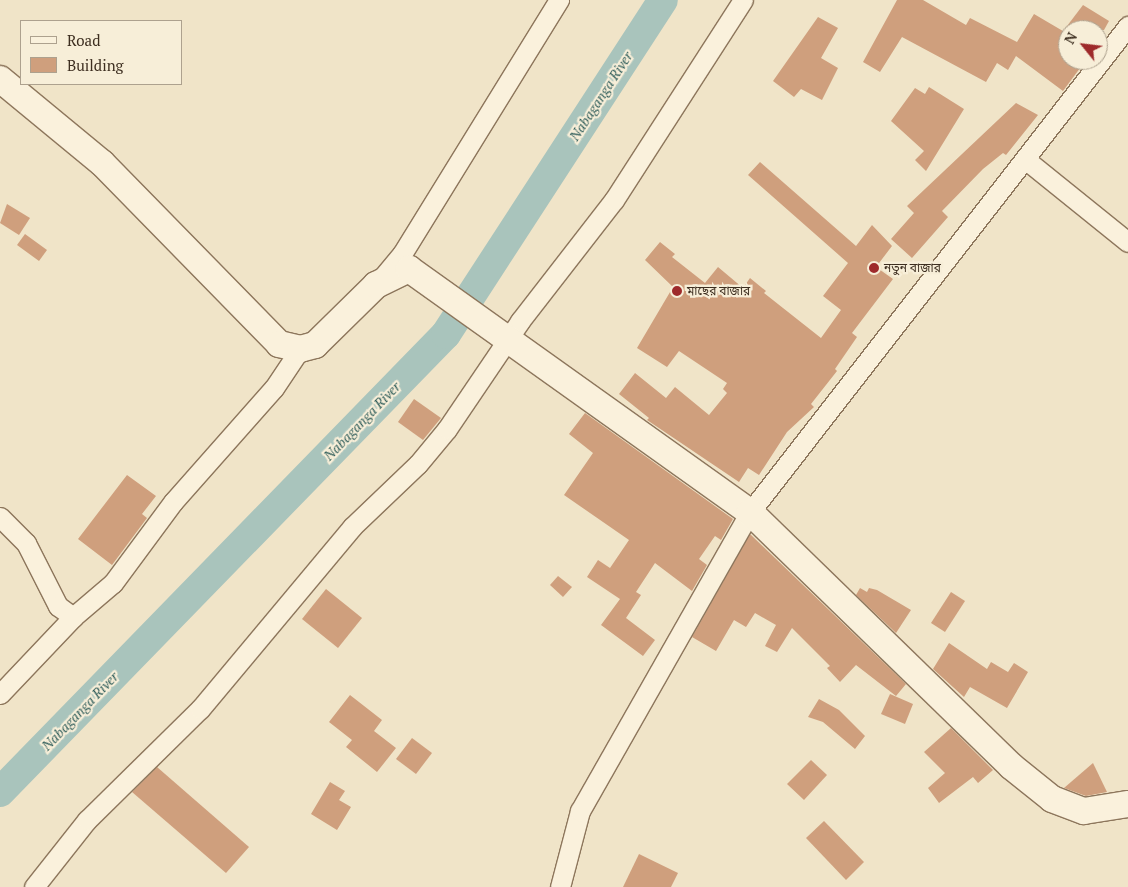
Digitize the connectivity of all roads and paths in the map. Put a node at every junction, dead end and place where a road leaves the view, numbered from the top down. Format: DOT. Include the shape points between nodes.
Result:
graph roads {
  1 [pos="559,0"];
  2 [pos="743,0"];
  3 [pos="1128,26"];
  4 [pos="0,79"];
  5 [pos="1025,159"];
  6 [pos="1128,242"];
  7 [pos="376,285"];
  8 [pos="500,332"];
  9 [pos="300,349"];
  10 [pos="750,512"];
  11 [pos="0,517"];
  12 [pos="73,617"];
  13 [pos="0,694"];
  14 [pos="1128,804"];
  15 [pos="34,887"];
  16 [pos="560,887"];
  1 -- 7 [label="street" via="402,254"];
  2 -- 8 [label="street" via="614,200"];
  3 -- 5 [label="street"];
  4 -- 9 [label="main road" via="102,163 279,344"];
  5 -- 6 [label="street"];
  5 -- 10 [label="street"];
  7 -- 8 [label="main road" via="410,269"];
  7 -- 9 [label="main road" via="315,345"];
  8 -- 10 [label="main road"];
  8 -- 15 [label="street" via="418,464 352,527 200,708 87,820"];
  9 -- 12 [label="street" via="274,388 173,502 112,583"];
  10 -- 14 [label="main road" via="1011,766 1052,799 1084,811"];
  10 -- 16 [label="street" via="580,811"];
  11 -- 12 [label="street" via="26,543 58,606"];
  12 -- 13 [label="street"];
}
